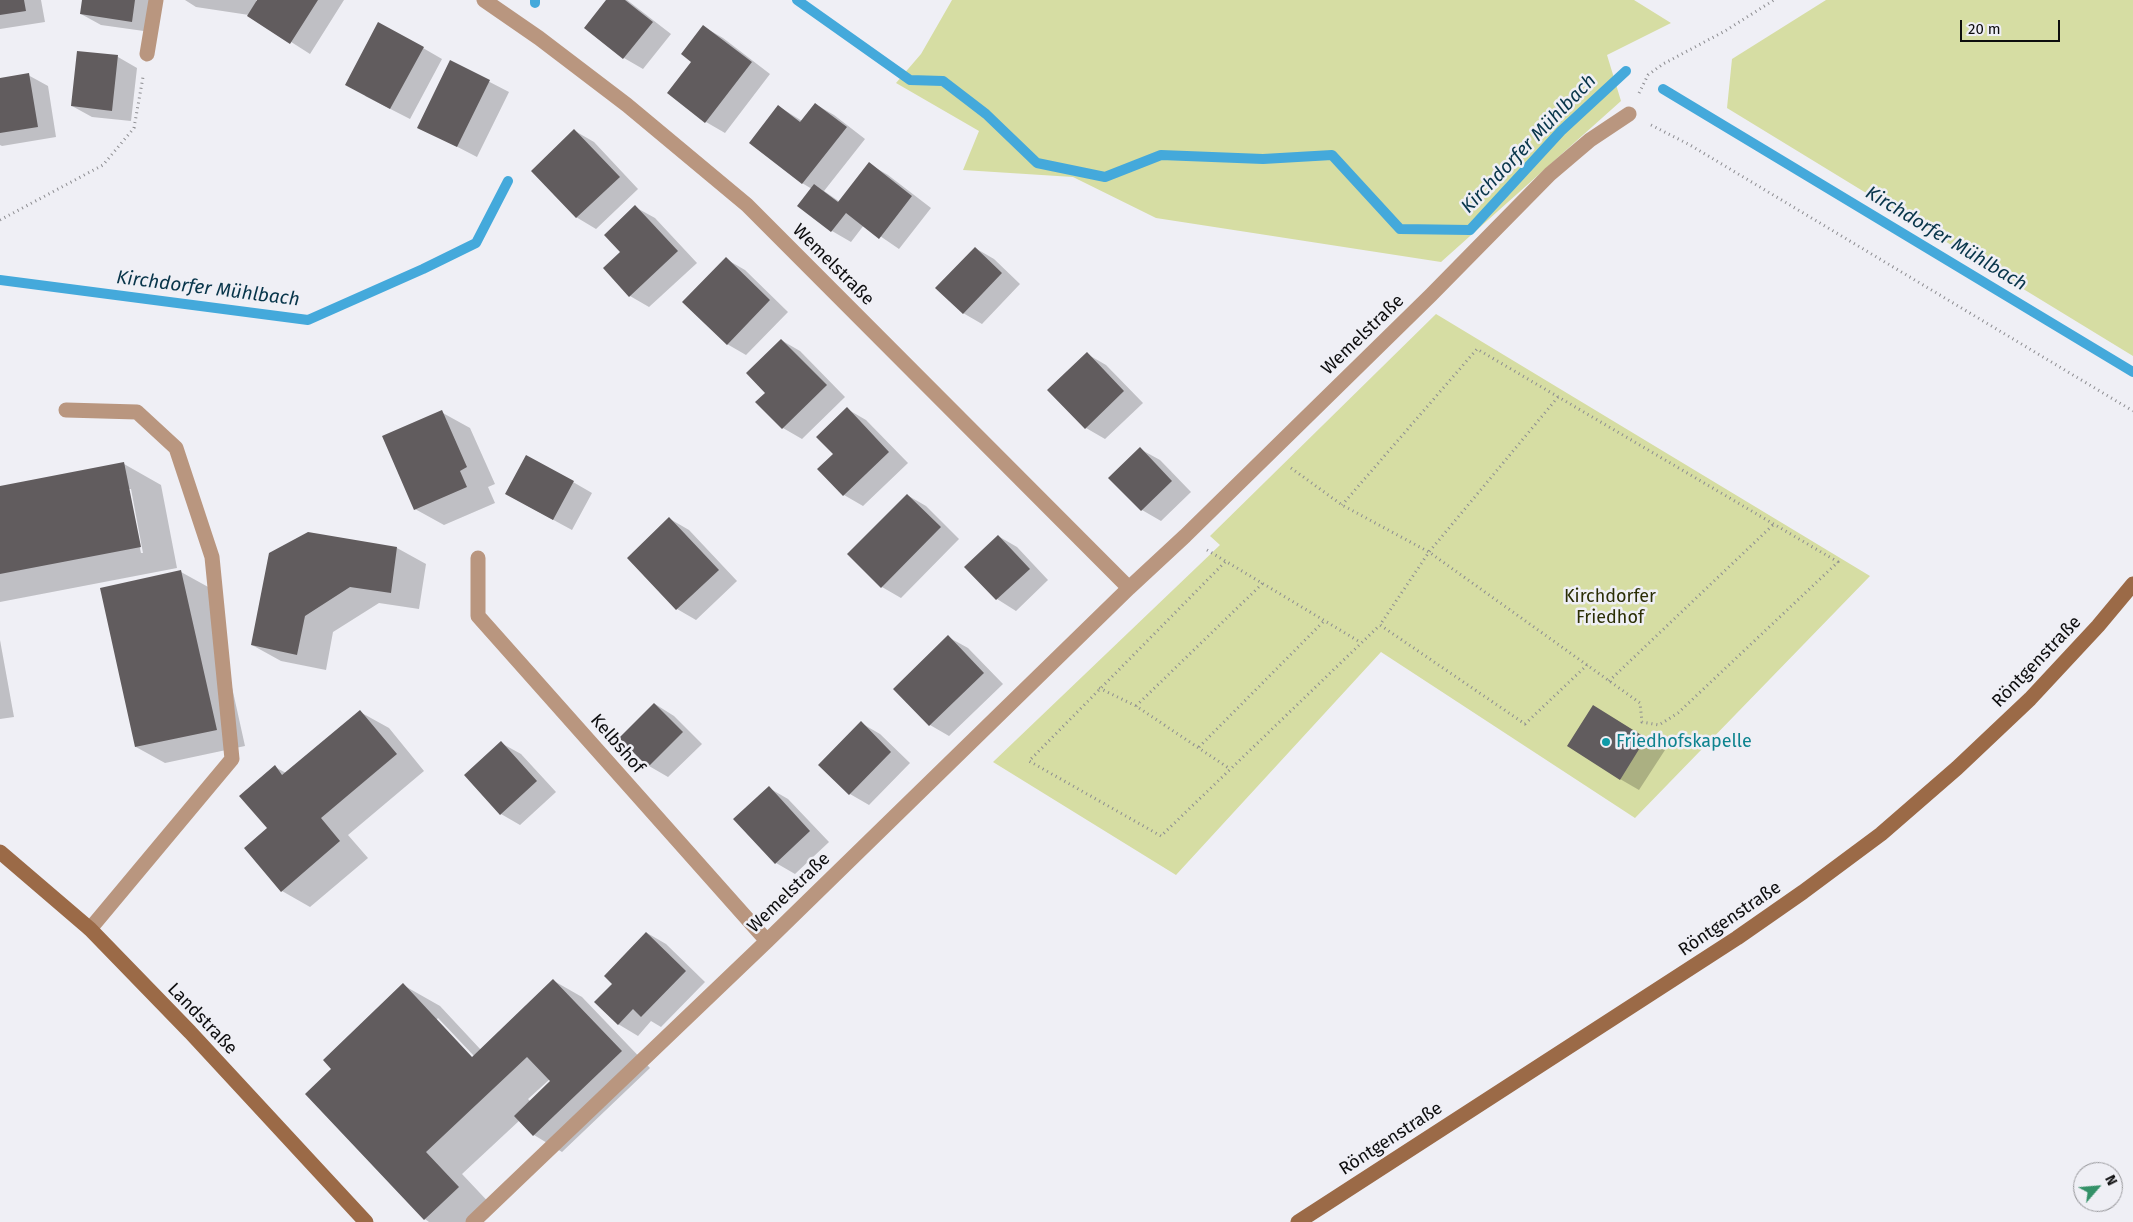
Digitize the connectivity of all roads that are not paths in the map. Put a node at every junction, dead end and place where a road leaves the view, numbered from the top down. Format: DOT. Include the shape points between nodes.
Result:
graph roads {
  1 [pos="156,0"];
  2 [pos="484,0"];
  3 [pos="147,54"];
  4 [pos="1629,114"];
  5 [pos="66,410"];
  6 [pos="478,558"];
  7 [pos="2133,584"];
  8 [pos="1129,588"];
  9 [pos="0,852"];
  10 [pos="90,929"];
  11 [pos="767,942"];
  12 [pos="366,1222"];
  13 [pos="473,1222"];
  14 [pos="1298,1222"];
  1 -- 3 [label="street"];
  2 -- 8 [label="street, Wemelstraße" via="628,105 747,205"];
  4 -- 8 [label="street, Wemelstraße" via="1590,140 1550,174 1431,295"];
  5 -- 10 [label="street" via="137,412 176,448 212,557 232,759"];
  6 -- 11 [label="street, Kelbshof" via="478,616"];
  7 -- 14 [label="main road, Röntgenstraße" via="2030,699 1881,834 1737,938"];
  8 -- 11 [label="street, Wemelstraße"];
  9 -- 10 [label="main road, Landstraße"];
  10 -- 12 [label="main road, Landstraße"];
  11 -- 13 [label="street, Wemelstraße"];
}
